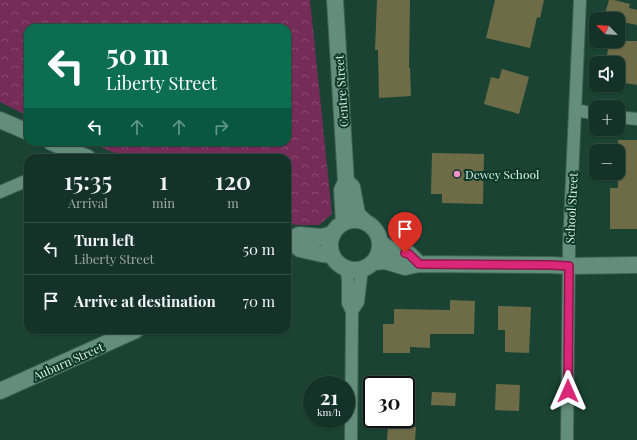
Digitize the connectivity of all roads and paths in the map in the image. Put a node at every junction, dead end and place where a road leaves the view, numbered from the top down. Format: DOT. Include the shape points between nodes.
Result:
graph roads {
  1 [pos="335,0"];
  2 [pos="580,0"];
  3 [pos="576,110"];
  4 [pos="589,113"];
  5 [pos="625,118"];
  6 [pos="637,119"];
  7 [pos="0,120"];
  8 [pos="24,130"];
  9 [pos="59,146"];
  10 [pos="76,154"];
  11 [pos="24,182"];
  12 [pos="346,182"];
  13 [pos="0,192"];
  14 [pos="364,221"];
  15 [pos="344,222"];
  16 [pos="333,234"];
  17 [pos="291,239"];
  18 [pos="291,243"];
  19 [pos="380,243"];
  20 [pos="332,255"];
  21 [pos="419,264"];
  22 [pos="637,265"];
  23 [pos="569,266"];
  24 [pos="361,267"];
  25 [pos="127,334"];
  26 [pos="0,391"];
  27 [pos="351,440"];
  28 [pos="567,440"];
  1 -- 12 [label="street, Centre Street"];
  2 -- 3 [label="street, School Street"];
  3 -- 4 [label="street"];
  3 -- 23 [label="street, School Street"];
  5 -- 6 [label="street"];
  7 -- 8 [label="street"];
  9 -- 10 [label="street"];
  11 -- 13 [label="street"];
  12 -- 14 [label="street, Centre Street" via="352,186 357,214"];
  12 -- 15 [label="street, Centre Street" via="342,190"];
  14 -- 15 [label="street"];
  14 -- 19 [label="street" via="376,230"];
  15 -- 16 [label="street"];
  16 -- 17 [label="street" via="322,237 299,235"];
  16 -- 20 [label="street" via="330,248"];
  18 -- 20 [label="street" via="300,249"];
  19 -- 21 [label="street" via="390,249 409,254"];
  19 -- 24 [label="street" via="377,256"];
  20 -- 24 [label="street" via="341,265"];
  21 -- 23 [label="street"];
  21 -- 24 [label="street" via="404,267 385,261"];
  22 -- 23 [label="street"];
  23 -- 28 [label="street, School Street"];
  24 -- 27 [label="street" via="358,302 352,311"];
  25 -- 26 [label="street, Auburn Street"];
}
